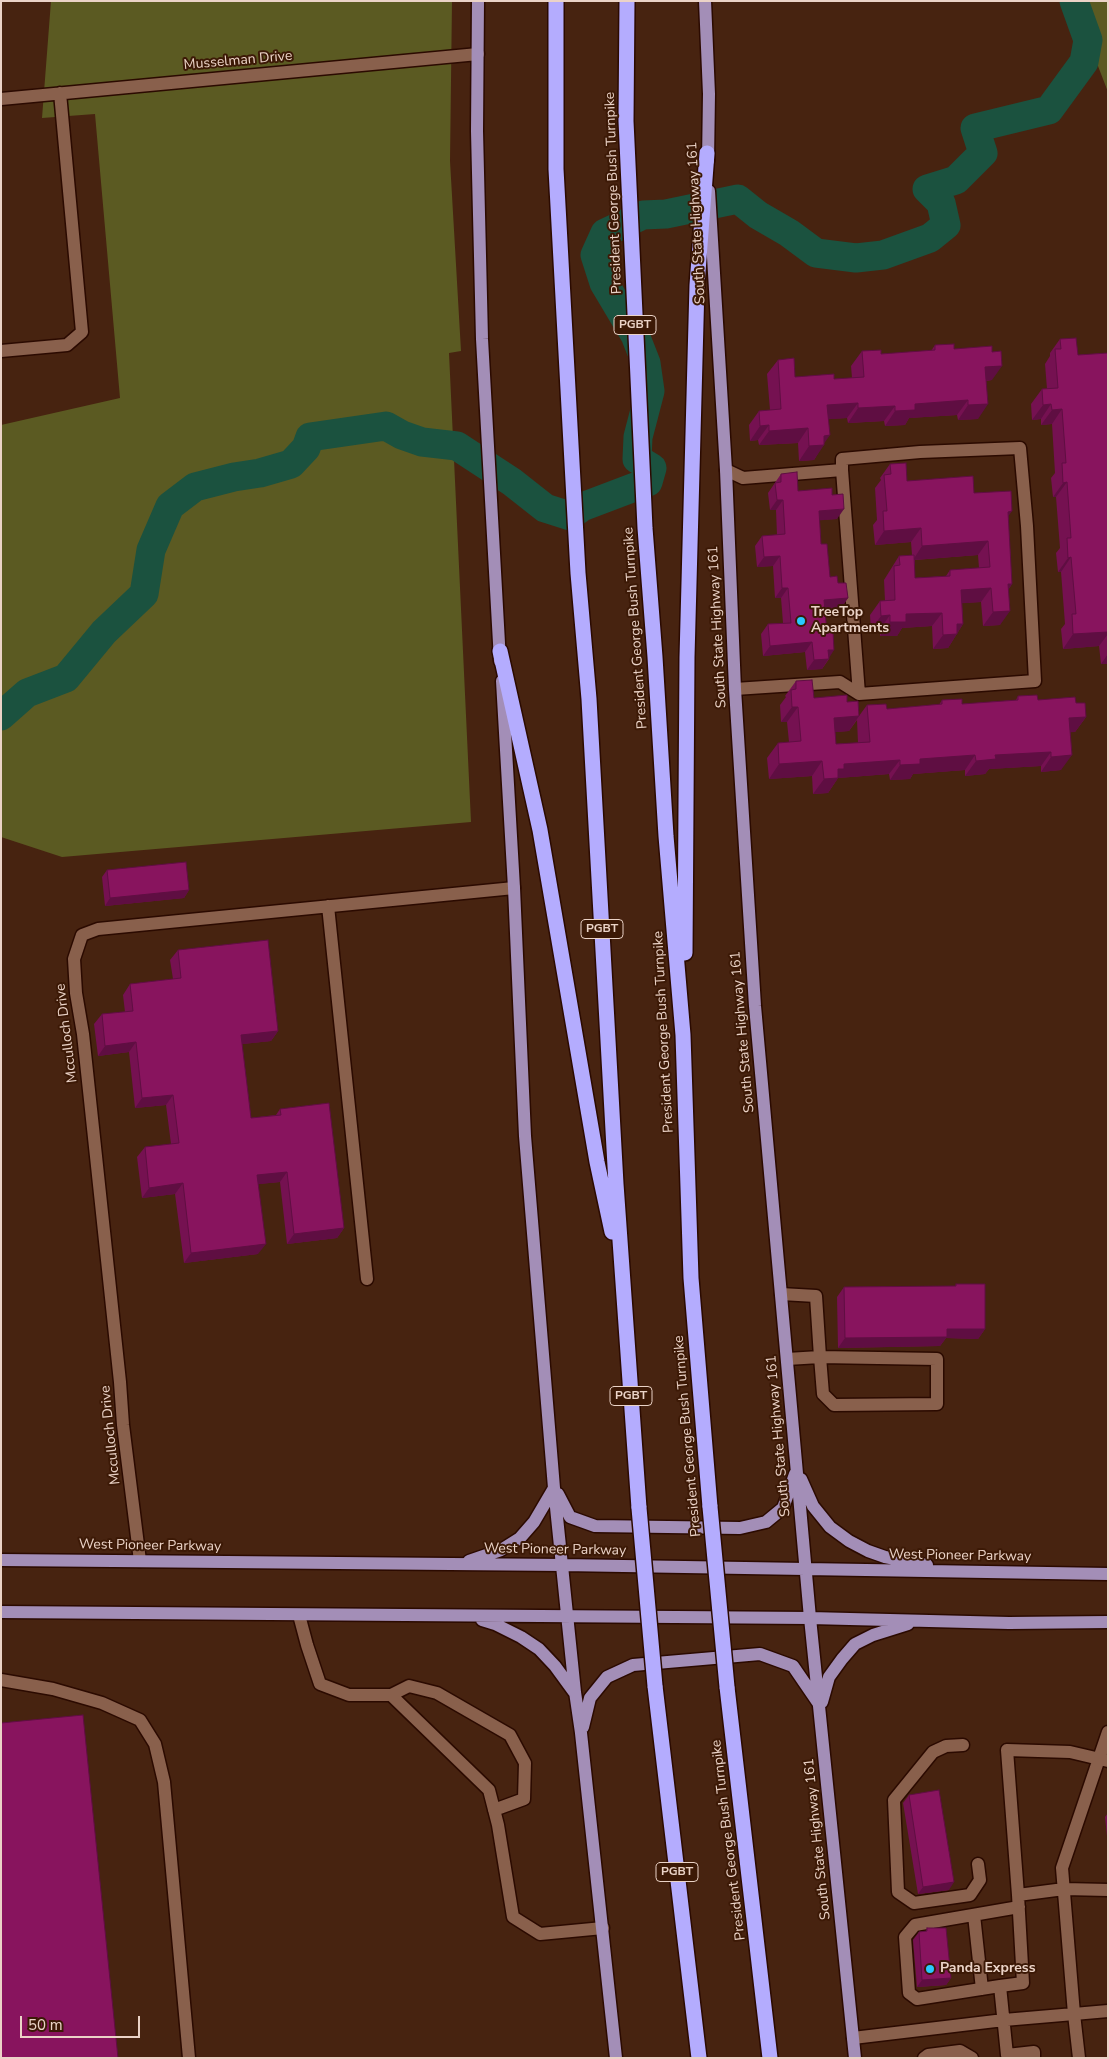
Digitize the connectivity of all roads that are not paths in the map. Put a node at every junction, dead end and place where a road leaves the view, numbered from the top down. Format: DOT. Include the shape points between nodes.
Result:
graph roads {
  1 [pos="478,1"];
  2 [pos="556,1"];
  3 [pos="627,1"];
  4 [pos="706,1"];
  5 [pos="478,54"];
  6 [pos="60,93"];
  7 [pos="1,99"];
  8 [pos="707,153"];
  9 [pos="1,351"];
  10 [pos="726,470"];
  11 [pos="842,470"];
  12 [pos="500,651"];
  13 [pos="735,689"];
  14 [pos="859,694"];
  15 [pos="514,888"];
  16 [pos="328,906"];
  17 [pos="684,1035"];
  18 [pos="367,1279"];
  19 [pos="623,1285"];
  20 [pos="781,1294"];
  21 [pos="820,1357"];
  22 [pos="787,1359"];
  23 [pos="797,1470"];
  24 [pos="554,1488"];
  25 [pos="1,1560"];
  26 [pos="140,1561"];
  27 [pos="460,1564"];
  28 [pos="563,1565"];
  29 [pos="806,1569"];
  30 [pos="950,1571"];
  31 [pos="1108,1574"];
  32 [pos="1,1612"];
  33 [pos="299,1615"];
  34 [pos="467,1616"];
  35 [pos="567,1616"];
  36 [pos="810,1618"];
  37 [pos="918,1621"];
  38 [pos="1108,1622"];
  39 [pos="1,1680"];
  40 [pos="575,1692"];
  41 [pos="391,1695"];
  42 [pos="820,1707"];
  43 [pos="1108,1732"];
  44 [pos="581,1733"];
  45 [pos="963,1745"];
  46 [pos="1104,1759"];
  47 [pos="494,1810"];
  48 [pos="978,1864"];
  49 [pos="1064,1889"];
  50 [pos="1108,1890"];
  51 [pos="1018,1901"];
  52 [pos="974,1915"];
  53 [pos="602,1928"];
  54 [pos="1000,1986"];
  55 [pos="982,1989"];
  56 [pos="1108,2011"];
  57 [pos="1074,2014"];
  58 [pos="1004,2020"];
  59 [pos="853,2038"];
  60 [pos="1004,2056"];
  61 [pos="188,2058"];
  62 [pos="616,2058"];
  63 [pos="698,2058"];
  64 [pos="770,2058"];
  65 [pos="855,2058"];
  66 [pos="924,2058"];
  67 [pos="972,2058"];
  68 [pos="1034,2058"];
  69 [pos="1079,2058"];
  1 -- 5 [label="main road"];
  2 -- 19 [label="highway, PGBT" via="556,169"];
  3 -- 17 [label="highway, President George Bush Turnpike / PGBT" via="626,121 644,528"];
  4 -- 8 [label="main road, South State Highway 161"];
  5 -- 6 [label="street, Musselman Drive"];
  5 -- 12 [label="main road" via="482,339"];
  6 -- 7 [label="street, Musselman Drive"];
  6 -- 9 [label="street" via="82,332 67,345"];
  8 -- 10 [label="main road, South State Highway 161"];
  8 -- 17 [label="highway" via="697,285 687,657"];
  10 -- 11 [label="street" via="743,478"];
  10 -- 13 [label="main road, South State Highway 161"];
  11 -- 14 [label="street"];
  11 -- 14 [label="street" via="842,459 1020,448 1027,526 1035,681"];
  12 -- 15 [label="main road"];
  12 -- 19 [label="highway" via="540,830 597,1162"];
  13 -- 14 [label="street" via="840,682"];
  13 -- 20 [label="main road, South State Highway 161" via="755,1006"];
  15 -- 16 [label="street, Mcculloch Drive"];
  15 -- 24 [label="main road" via="525,1136"];
  16 -- 18 [label="street"];
  16 -- 26 [label="street, Mcculloch Drive" via="98,929 82,934 74,959"];
  17 -- 64 [label="highway, President George Bush Turnpike / PGBT, bridge" via="691,1278 710,1507 727,1687"];
  19 -- 63 [label="highway, PGBT, bridge" via="655,1686"];
  20 -- 21 [label="street" via="816,1296"];
  20 -- 22 [label="main road, South State Highway 161"];
  21 -- 21 [label="street" via="937,1359 937,1404 834,1404 823,1394"];
  21 -- 22 [label="street"];
  22 -- 23 [label="main road, South State Highway 161"];
  23 -- 24 [label="main road" via="783,1508 766,1522 740,1528 595,1526 570,1517"];
  23 -- 29 [label="main road, South State Highway 161"];
  23 -- 30 [label="main road" via="814,1506 830,1527 849,1540 884,1557"];
  24 -- 27 [label="main road" via="534,1522 520,1538 501,1550"];
  24 -- 28 [label="main road"];
  25 -- 26 [label="main road, West Pioneer Parkway"];
  26 -- 27 [label="main road, West Pioneer Parkway"];
  27 -- 28 [label="main road, West Pioneer Parkway"];
  28 -- 29 [label="main road, West Pioneer Parkway"];
  28 -- 35 [label="main road"];
  29 -- 30 [label="main road, West Pioneer Parkway"];
  29 -- 36 [label="main road, South State Highway 161"];
  30 -- 31 [label="main road, West Pioneer Parkway"];
  32 -- 33 [label="main road"];
  33 -- 34 [label="main road"];
  33 -- 41 [label="street" via="320,1684 349,1695"];
  34 -- 35 [label="main road"];
  34 -- 40 [label="main road" via="495,1624 539,1649"];
  35 -- 36 [label="main road"];
  35 -- 40 [label="main road"];
  36 -- 37 [label="main road"];
  36 -- 42 [label="main road, South State Highway 161"];
  37 -- 38 [label="main road"];
  37 -- 42 [label="main road" via="855,1644 829,1677"];
  39 -- 61 [label="street" via="53,1689 102,1703 140,1720 155,1744 164,1782"];
  40 -- 44 [label="main road"];
  41 -- 47 [label="street" via="489,1790"];
  41 -- 47 [label="street" via="409,1686 437,1693 510,1736 525,1763 524,1799"];
  42 -- 44 [label="main road" via="793,1666 760,1654 633,1665 607,1677 590,1698"];
  42 -- 59 [label="main road, South State Highway 161"];
  43 -- 46 [label="street"];
  44 -- 53 [label="main road"];
  45 -- 48 [label="street" via="946,1746 933,1752 894,1800 898,1892 914,1903 970,1895 980,1880"];
  46 -- 49 [label="street" via="1062,1868"];
  46 -- 51 [label="street" via="1070,1752 1007,1750"];
  47 -- 53 [label="street" via="514,1917 540,1934"];
  49 -- 50 [label="street"];
  49 -- 51 [label="street"];
  49 -- 57 [label="street"];
  51 -- 52 [label="street"];
  51 -- 54 [label="street" via="1023,1983"];
  52 -- 55 [label="street"];
  52 -- 55 [label="street" via="915,1925 905,1937 909,1993 916,1999"];
  53 -- 62 [label="main road"];
  54 -- 55 [label="street"];
  54 -- 58 [label="street"];
  56 -- 57 [label="street"];
  57 -- 58 [label="street"];
  57 -- 69 [label="street"];
  58 -- 59 [label="street"];
  58 -- 60 [label="street"];
  59 -- 65 [label="main road, South State Highway 161"];
  60 -- 68 [label="street" via="1034,2052"];
  66 -- 67 [label="street" via="928,2054 960,2051"];
}
